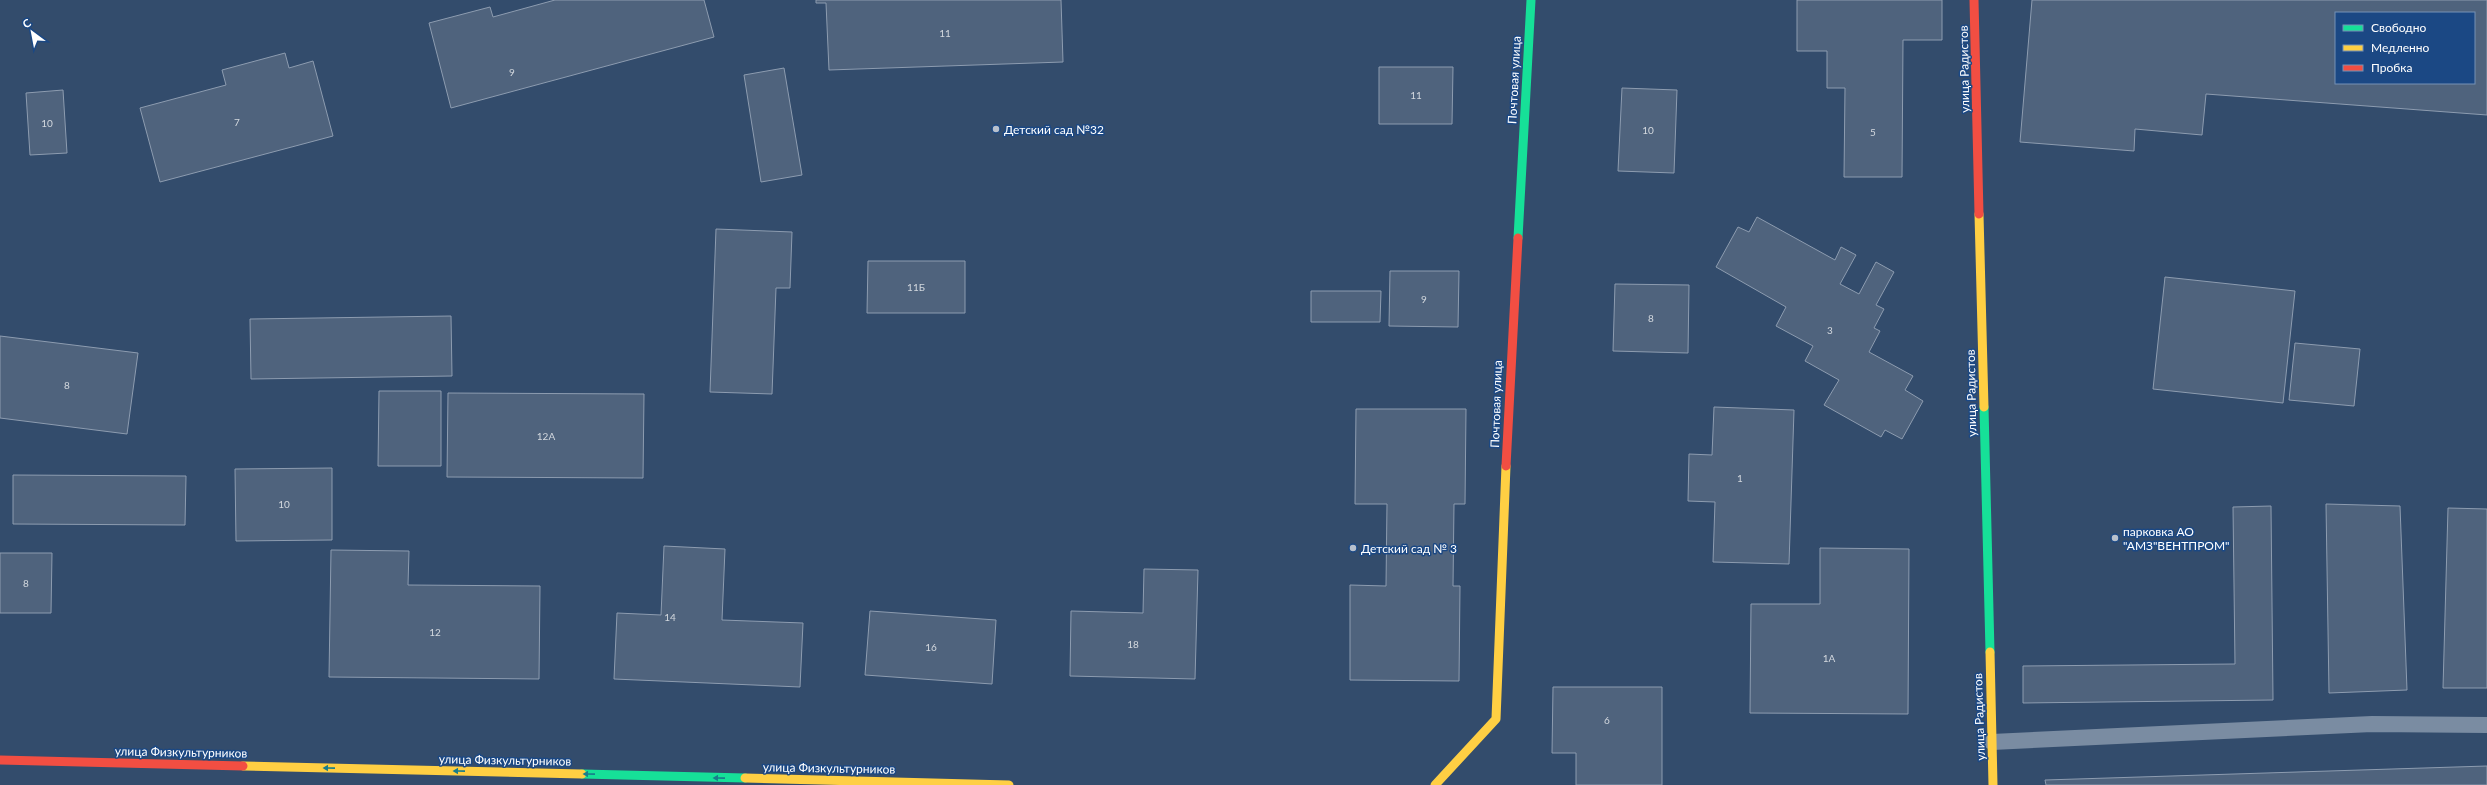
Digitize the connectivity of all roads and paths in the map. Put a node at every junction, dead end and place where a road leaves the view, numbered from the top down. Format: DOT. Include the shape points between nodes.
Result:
graph roads {
  1 [pos="1531,0"];
  2 [pos="1974,0"];
  3 [pos="2487,724"];
  4 [pos="1992,742"];
  5 [pos="0,760"];
  6 [pos="1009,785"];
  7 [pos="1435,785"];
  8 [pos="1993,785"];
  1 -- 7 [label="street, Почтовая улица" via="1510,371 1496,720"];
  2 -- 4 [label="street, улица Радистов"];
  3 -- 4 [label="lane" via="2372,724"];
  4 -- 8 [label="street, улица Радистов"];
  6 -- 5 [label="street, улица Физкультурников, one-way"];
}
